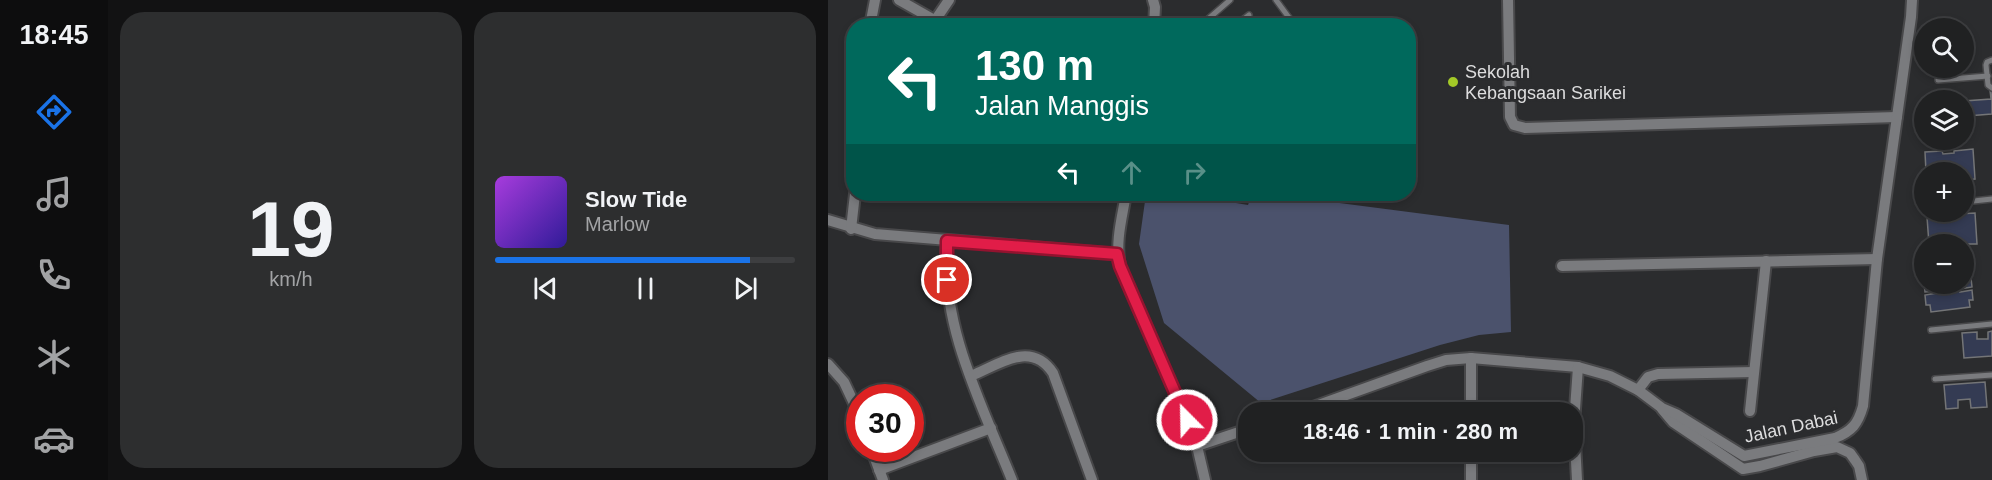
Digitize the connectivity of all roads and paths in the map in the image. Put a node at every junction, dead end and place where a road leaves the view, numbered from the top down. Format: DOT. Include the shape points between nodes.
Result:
graph roads {
  1 [pos="875,0"];
  2 [pos="899,0"];
  3 [pos="949,0"];
  4 [pos="1153,0"];
  5 [pos="1230,0"];
  6 [pos="1276,0"];
  7 [pos="1508,0"];
  8 [pos="1912,0"];
  9 [pos="1248,15"];
  10 [pos="871,18"];
  11 [pos="933,18"];
  12 [pos="942,18"];
  13 [pos="1154,18"];
  14 [pos="1209,18"];
  15 [pos="1244,18"];
  16 [pos="1289,18"];
  17 [pos="1992,60"];
  18 [pos="1988,76"];
  19 [pos="1938,80"];
  20 [pos="1992,88"];
  21 [pos="1897,117"];
  22 [pos="1992,200"];
  23 [pos="854,201"];
  24 [pos="1125,201"];
  25 [pos="1974,201"];
  26 [pos="828,220"];
  27 [pos="851,229"];
  28 [pos="947,241"];
  29 [pos="1117,254"];
  30 [pos="1877,259"];
  31 [pos="1766,261"];
  32 [pos="1562,266"];
  33 [pos="1992,324"];
  34 [pos="1931,330"];
  35 [pos="1471,358"];
  36 [pos="828,364"];
  37 [pos="1578,367"];
  38 [pos="1754,372"];
  39 [pos="1992,375"];
  40 [pos="971,376"];
  41 [pos="1935,379"];
  42 [pos="846,386"];
  43 [pos="1638,390"];
  44 [pos="1327,402"];
  45 [pos="1471,402"];
  46 [pos="1662,408"];
  47 [pos="1750,411"];
  48 [pos="991,428"];
  49 [pos="1238,432"];
  50 [pos="1197,446"];
  51 [pos="1470,462"];
  52 [pos="1742,474"];
  53 [pos="881,475"];
  54 [pos="1011,480"];
  55 [pos="1092,480"];
  56 [pos="1205,480"];
  57 [pos="1467,480"];
  58 [pos="1576,480"];
  59 [pos="1862,480"];
  1 -- 10 [label="street"];
  2 -- 11 [label="street"];
  3 -- 12 [label="street"];
  4 -- 13 [label="street"];
  5 -- 14 [label="lane"];
  6 -- 16 [label="lane"];
  7 -- 21 [label="street" via="1510,117 1514,125 1525,128"];
  8 -- 21 [label="street, Jalan Dabai"];
  9 -- 15 [label="lane"];
  17 -- 18 [label="lane" via="1987,62"];
  18 -- 19 [label="lane"];
  18 -- 20 [label="lane"];
  21 -- 30 [label="street, Jalan Dabai"];
  22 -- 25 [label="lane"];
  23 -- 27 [label="street"];
  24 -- 29 [label="street"];
  26 -- 27 [label="street"];
  27 -- 28 [label="street"];
  28 -- 29 [label="street"];
  28 -- 40 [label="street" via="945,261 951,317"];
  29 -- 50 [label="street"];
  30 -- 31 [label="street"];
  30 -- 46 [label="street, Jalan Dabai" via="1863,406 1847,433 1744,456"];
  31 -- 32 [label="street"];
  31 -- 38 [label="street"];
  33 -- 34 [label="lane"];
  35 -- 37 [label="street, Jalan Dabai"];
  35 -- 44 [label="street, Jalan Dabai" via="1446,360"];
  35 -- 45 [label="street"];
  36 -- 42 [label="street"];
  37 -- 43 [label="street, Jalan Dabai" via="1610,376"];
  37 -- 58 [label="street" via="1574,423"];
  38 -- 43 [label="street" via="1658,374 1648,377"];
  38 -- 47 [label="street"];
  39 -- 41 [label="lane"];
  40 -- 48 [label="street"];
  40 -- 55 [label="street" via="1026,355 1047,364"];
  43 -- 46 [label="street, Jalan Dabai"];
  46 -- 52 [label="street" via="1673,422"];
  48 -- 53 [label="street"];
  48 -- 54 [label="street"];
  49 -- 50 [label="street"];
  50 -- 56 [label="street"];
  51 -- 57 [label="street"];
  52 -- 59 [label="street" via="1837,447 1850,453"];
}
